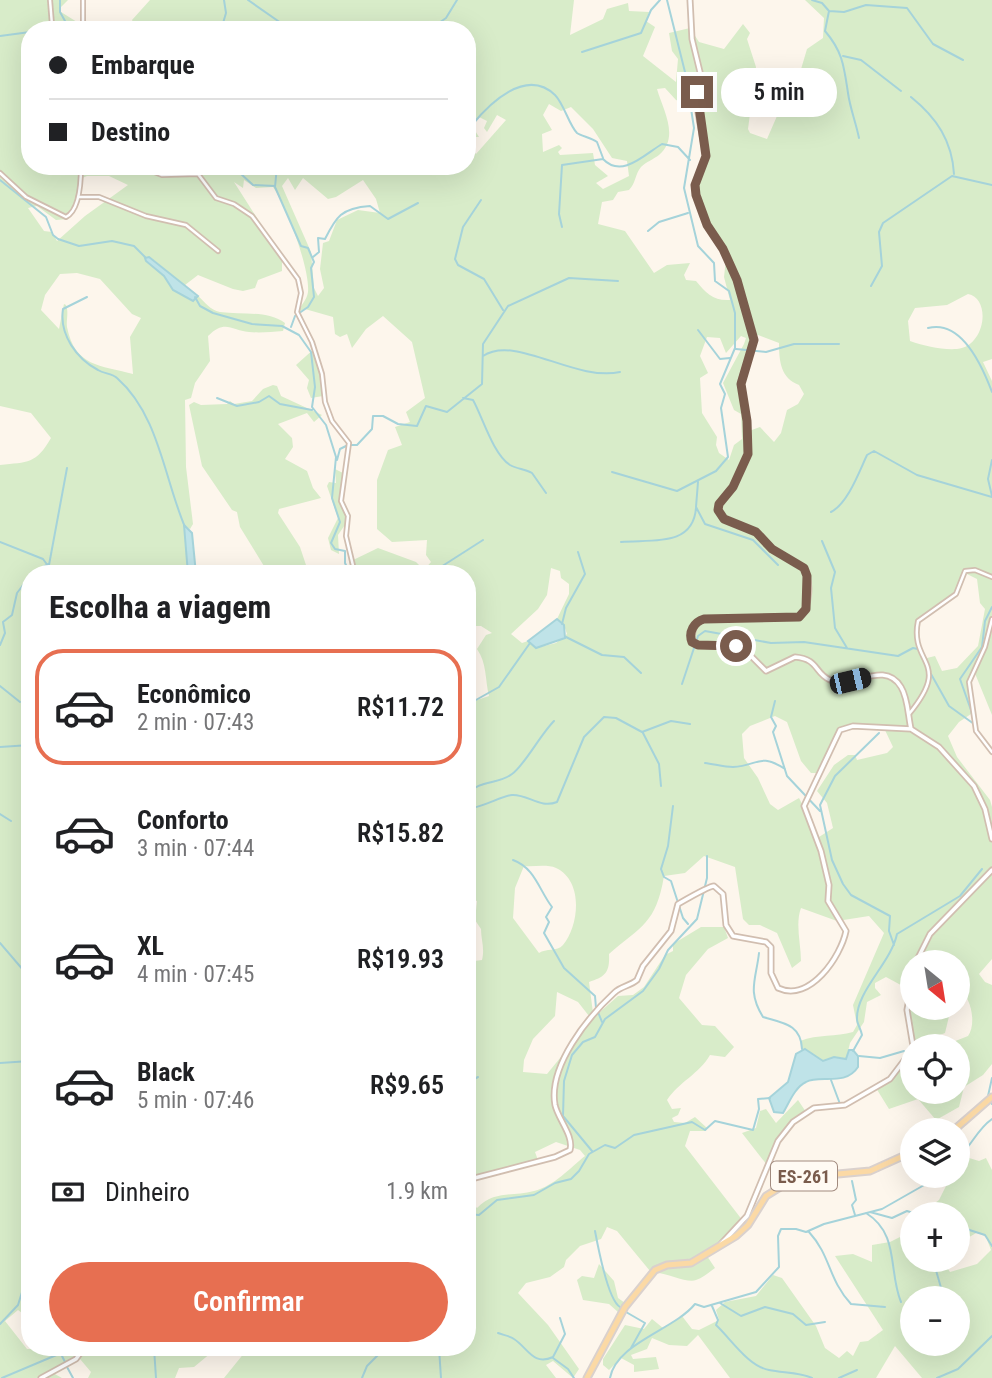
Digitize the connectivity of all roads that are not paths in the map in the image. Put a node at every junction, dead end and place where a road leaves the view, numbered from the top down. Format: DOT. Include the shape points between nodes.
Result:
graph roads {
  1 [pos="50,0"];
  2 [pos="83,0"];
  3 [pos="690,0"];
  4 [pos="52,21"];
  5 [pos="83,21"];
  6 [pos="0,173"];
  7 [pos="80,175"];
  8 [pos="160,175"];
  9 [pos="180,175"];
  10 [pos="199,175"];
  11 [pos="78,197"];
  12 [pos="218,251"];
  13 [pos="353,565"];
  14 [pos="992,577"];
  15 [pos="992,619"];
  16 [pos="908,716"];
  17 [pos="911,729"];
  18 [pos="992,752"];
  19 [pos="992,839"];
  20 [pos="992,870"];
  21 [pos="922,950"];
  22 [pos="900,1065"];
  23 [pos="992,1097"];
  24 [pos="968,1118"];
  25 [pos="900,1157"];
  26 [pos="476,1178"];
  27 [pos="720,1245"];
  28 [pos="78,1356"];
  29 [pos="41,1378"];
  30 [pos="587,1378"];
  1 -- 4 [label="street"];
  2 -- 5 [label="street"];
  3 -- 16 [label="street" via="700,72 696,100 706,156 696,195 737,280 754,340 741,384 748,454 718,510 724,519 756,532 772,549 804,568 808,584 806,609 799,617 704,619 695,624 691,639 698,645 743,648 766,671 796,657 814,662 833,681 884,675 902,687"];
  6 -- 11 [label="street" via="26,197 63,216 71,214"];
  7 -- 11 [label="street"];
  8 -- 9 [label="street"];
  10 -- 13 [label="street" via="216,198 252,216 298,279 297,312 312,342 332,421 349,443 341,500 348,516 346,536"];
  11 -- 12 [label="street" via="99,197 146,216 186,225"];
  14 -- 16 [label="street" via="965,571 956,594 918,621 918,642 928,664 929,685"];
  15 -- 18 [label="street" via="969,690 976,731"];
  16 -- 17 [label="street"];
  17 -- 19 [label="street" via="939,747 966,774 980,797"];
  17 -- 26 [label="street" via="853,726 840,730 806,801 828,882 828,901 846,930 825,972 806,986 788,991 778,988 771,973 771,947 733,936 726,925 723,894 714,886 705,887 678,904 671,930 637,980 599,1007 567,1052 555,1101 570,1150"];
  20 -- 21 [label="street" via="930,934"];
  22 -- 27 [label="street" via="890,1079 845,1105 818,1106 793,1122 778,1141 746,1219"];
  23 -- 24 [label="main road"];
  25 -- 27 [label="main road, ES-261" via="870,1171 795,1178 770,1192 745,1229"];
  27 -- 30 [label="main road, ES-261" via="691,1263 667,1265 652,1273 625,1307"];
  28 -- 29 [label="street"];
}
